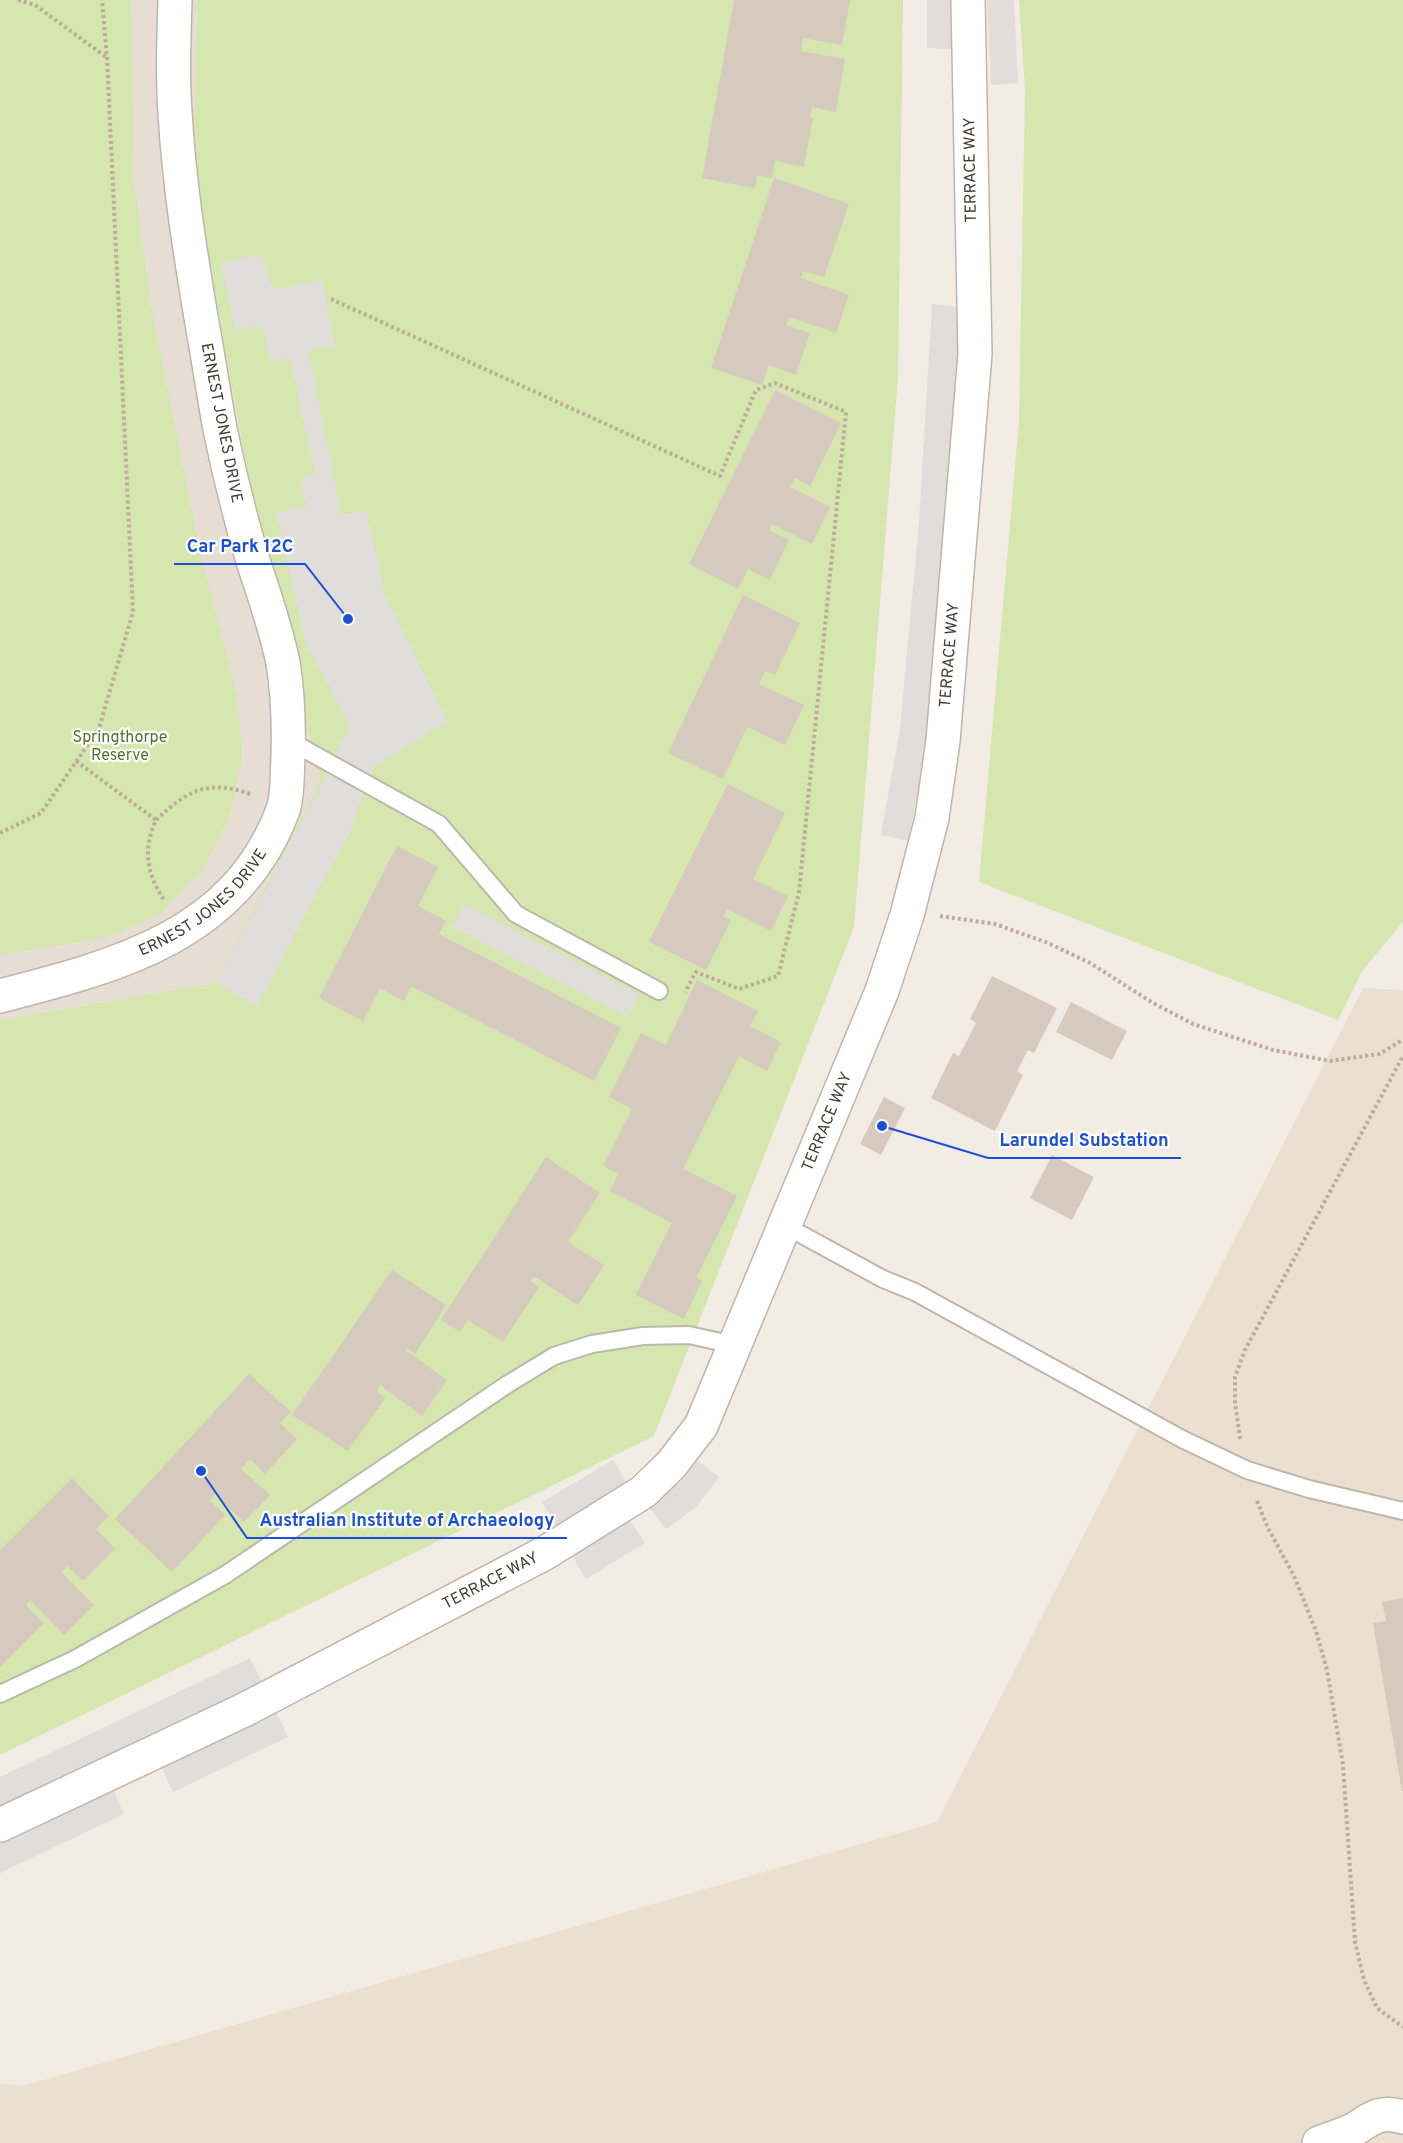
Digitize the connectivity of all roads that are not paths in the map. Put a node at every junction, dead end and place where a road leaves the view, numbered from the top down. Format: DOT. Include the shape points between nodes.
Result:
graph roads {
  1 [pos="175,0"];
  2 [pos="968,0"];
  3 [pos="288,740"];
  4 [pos="660,991"];
  5 [pos="0,996"];
  6 [pos="784,1225"];
  7 [pos="735,1345"];
  8 [pos="1403,1511"];
  9 [pos="0,1694"];
  10 [pos="0,1826"];
  11 [pos="1403,2117"];
  12 [pos="1350,2136"];
  13 [pos="1319,2143"];
  1 -- 3 [label="street, ERNEST JONES DRIVE" via="175,114 194,275 220,429 283,665"];
  2 -- 6 [label="street, TERRACE WAY" via="975,354 943,741 932,818 882,991"];
  3 -- 4 [label="lane" via="439,824 516,914"];
  3 -- 5 [label="street, ERNEST JONES DRIVE" via="284,806 255,864 231,893 184,931 126,960"];
  6 -- 7 [label="street, TERRACE WAY"];
  6 -- 8 [label="lane" via="915,1292 1182,1439 1247,1470"];
  7 -- 9 [label="lane" via="688,1335 643,1336 592,1344 554,1356 225,1575 75,1659"];
  7 -- 10 [label="street, TERRACE WAY" via="701,1426 671,1465 643,1492 545,1553 244,1710"];
  11 -- 12 [label="street" via="1379,2115 1366,2120"];
  12 -- 13 [label="street"];
}
